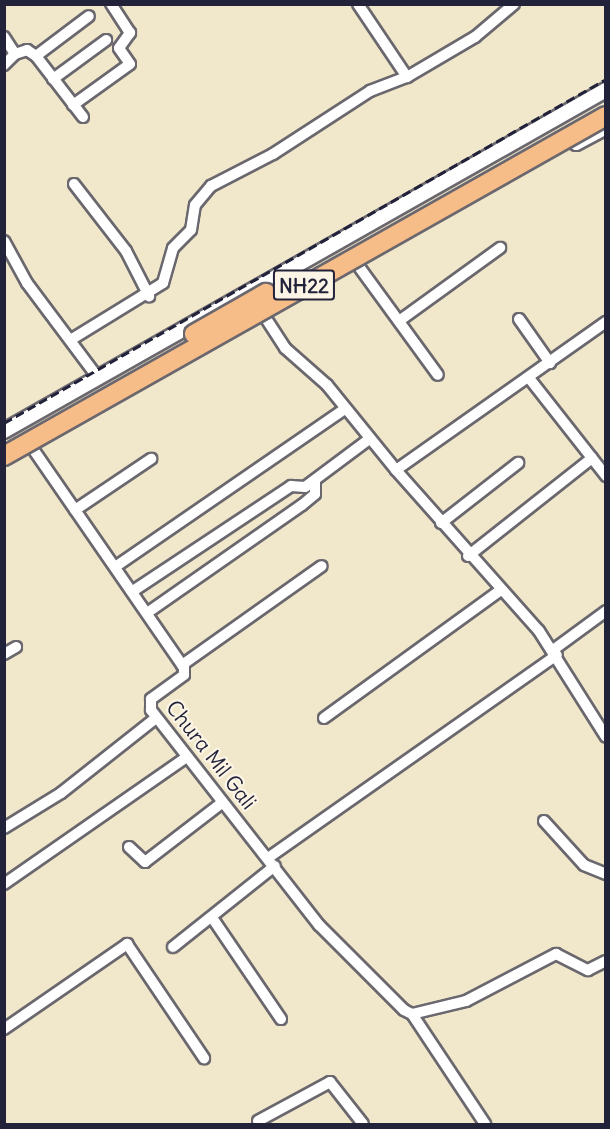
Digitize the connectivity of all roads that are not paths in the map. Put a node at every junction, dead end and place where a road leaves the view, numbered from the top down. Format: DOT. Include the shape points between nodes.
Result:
graph roads {
  1 [pos="111,4"];
  2 [pos="358,4"];
  3 [pos="514,4"];
  4 [pos="89,16"];
  5 [pos="4,37"];
  6 [pos="106,40"];
  7 [pos="15,54"];
  8 [pos="36,56"];
  9 [pos="396,62"];
  10 [pos="4,65"];
  11 [pos="407,77"];
  12 [pos="53,79"];
  13 [pos="386,84"];
  14 [pos="606,90"];
  15 [pos="606,103"];
  16 [pos="73,105"];
  17 [pos="606,116"];
  18 [pos="82,117"];
  19 [pos="606,127"];
  20 [pos="74,184"];
  21 [pos="4,241"];
  22 [pos="500,248"];
  23 [pos="357,264"];
  24 [pos="149,296"];
  25 [pos="210,314"];
  26 [pos="265,317"];
  27 [pos="519,319"];
  28 [pos="399,321"];
  29 [pos="606,322"];
  30 [pos="72,339"];
  31 [pos="225,340"];
  32 [pos="550,363"];
  33 [pos="438,375"];
  34 [pos="98,378"];
  35 [pos="529,378"];
  36 [pos="345,409"];
  37 [pos="4,431"];
  38 [pos="368,440"];
  39 [pos="4,442"];
  40 [pos="33,449"];
  41 [pos="592,458"];
  42 [pos="151,459"];
  43 [pos="5,460"];
  44 [pos="518,463"];
  45 [pos="396,470"];
  46 [pos="606,476"];
  47 [pos="315,481"];
  48 [pos="75,510"];
  49 [pos="441,523"];
  50 [pos="468,556"];
  51 [pos="322,566"];
  52 [pos="115,567"];
  53 [pos="501,590"];
  54 [pos="133,591"];
  55 [pos="606,611"];
  56 [pos="147,613"];
  57 [pos="16,646"];
  58 [pos="555,653"];
  59 [pos="4,654"];
  60 [pos="182,665"];
  61 [pos="156,718"];
  62 [pos="324,718"];
  63 [pos="606,737"];
  64 [pos="188,757"];
  65 [pos="223,802"];
  66 [pos="544,821"];
  67 [pos="4,828"];
  68 [pos="129,847"];
  69 [pos="272,862"];
  70 [pos="606,874"];
  71 [pos="4,884"];
  72 [pos="213,919"];
  73 [pos="173,947"];
  74 [pos="606,961"];
  75 [pos="404,1009"];
  76 [pos="281,1019"];
  77 [pos="4,1029"];
  78 [pos="204,1058"];
  79 [pos="258,1120"];
  80 [pos="363,1125"];
  81 [pos="485,1125"];
  1 -- 16 [label="street" via="130,33 119,48 130,64"];
  2 -- 9 [label="street"];
  3 -- 11 [label="street" via="482,33"];
  4 -- 8 [label="street"];
  5 -- 7 [label="street"];
  6 -- 12 [label="street"];
  7 -- 8 [label="street" via="27,50"];
  7 -- 10 [label="street"];
  8 -- 12 [label="street"];
  9 -- 11 [label="street"];
  9 -- 13 [label="street"];
  11 -- 13 [label="street"];
  12 -- 16 [label="street"];
  13 -- 24 [label="street" via="211,186 195,205 191,230 172,250 166,278"];
  14 -- 25 [label="street"];
  15 -- 39 [label="highway, NH22, bridge"];
  16 -- 18 [label="street"];
  17 -- 43 [label="highway, NH22, bridge"];
  19 -- 23 [label="street"];
  20 -- 24 [label="street" via="126,251"];
  21 -- 30 [label="street" via="27,283"];
  22 -- 28 [label="street"];
  23 -- 26 [label="street"];
  23 -- 28 [label="street"];
  24 -- 30 [label="street"];
  25 -- 31 [label="street"];
  25 -- 34 [label="street"];
  26 -- 31 [label="street"];
  26 -- 36 [label="street" via="285,348"];
  27 -- 32 [label="street"];
  28 -- 33 [label="street"];
  29 -- 32 [label="street"];
  30 -- 34 [label="street"];
  31 -- 40 [label="street"];
  32 -- 35 [label="street"];
  34 -- 37 [label="street"];
  35 -- 41 [label="street"];
  35 -- 45 [label="street"];
  36 -- 38 [label="street"];
  36 -- 52 [label="street"];
  38 -- 45 [label="street"];
  38 -- 47 [label="street"];
  40 -- 43 [label="street"];
  40 -- 48 [label="street, Chura Mil Gali"];
  41 -- 46 [label="street"];
  41 -- 50 [label="street"];
  42 -- 48 [label="street"];
  44 -- 49 [label="street"];
  45 -- 49 [label="street"];
  47 -- 54 [label="street" via="305,487 291,486"];
  47 -- 56 [label="street" via="315,494 302,505"];
  48 -- 52 [label="street, Chura Mil Gali"];
  49 -- 50 [label="street"];
  50 -- 53 [label="street"];
  51 -- 60 [label="street"];
  52 -- 54 [label="street, Chura Mil Gali"];
  53 -- 58 [label="street"];
  53 -- 62 [label="street"];
  54 -- 56 [label="street, Chura Mil Gali"];
  55 -- 58 [label="street"];
  56 -- 60 [label="street, Chura Mil Gali"];
  57 -- 59 [label="street"];
  58 -- 63 [label="street"];
  58 -- 69 [label="street"];
  60 -- 61 [label="street, Chura Mil Gali" via="184,675 150,702"];
  61 -- 64 [label="street, Chura Mil Gali"];
  61 -- 67 [label="street" via="61,793"];
  64 -- 65 [label="street, Chura Mil Gali"];
  64 -- 71 [label="street"];
  65 -- 68 [label="street" via="145,862"];
  65 -- 69 [label="street, Chura Mil Gali"];
  66 -- 70 [label="street" via="584,865"];
  69 -- 72 [label="street"];
  69 -- 75 [label="street, Chura Mil Gali" via="333,942"];
  72 -- 73 [label="street"];
  72 -- 76 [label="street"];
  74 -- 75 [label="street" via="588,970 556,954 466,1001"];
  75 -- 81 [label="street, Chura Mil Gali" via="419,1024"];
  77 -- 78 [label="street" via="127,944"];
  79 -- 80 [label="street" via="330,1082"];
}
